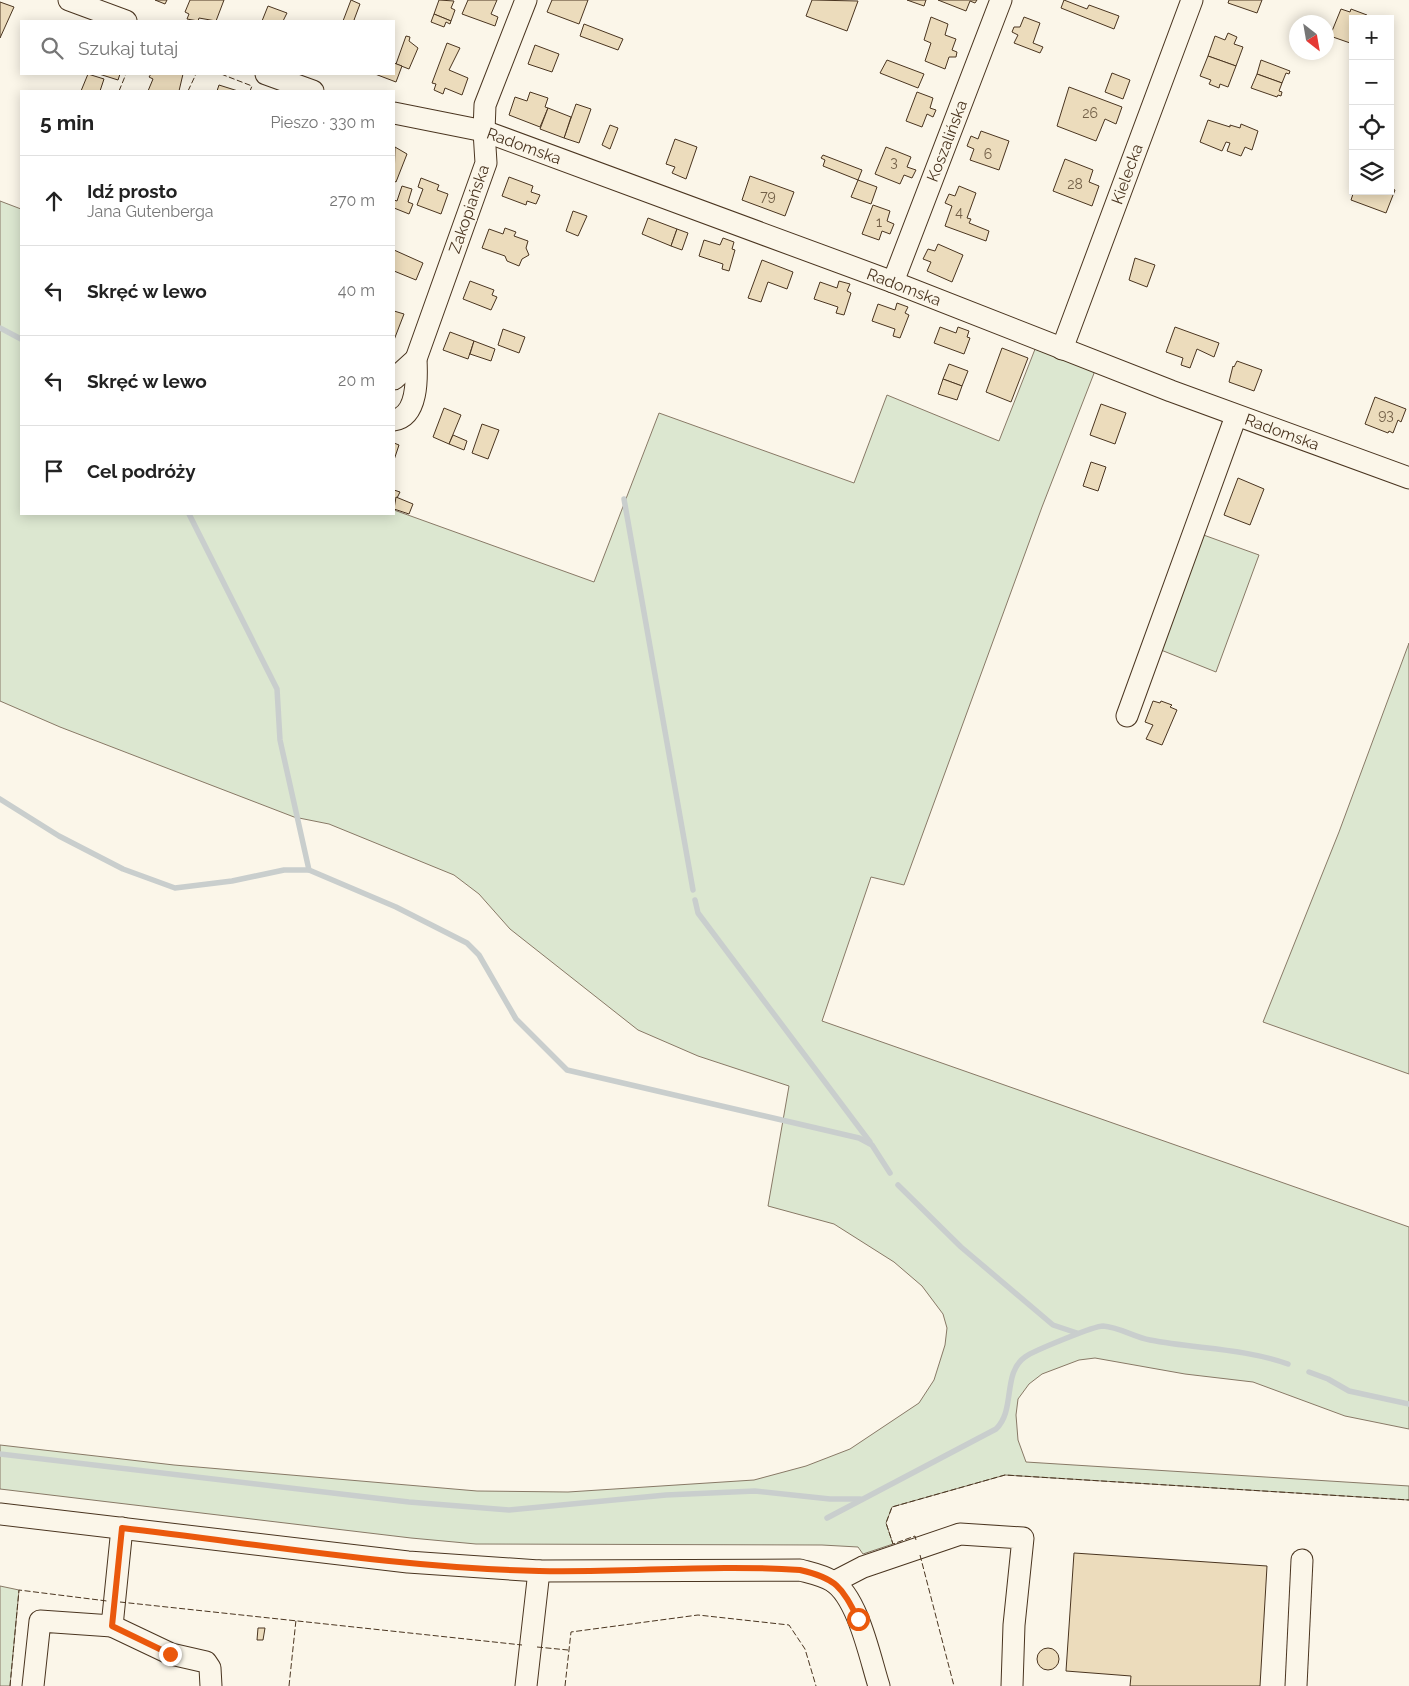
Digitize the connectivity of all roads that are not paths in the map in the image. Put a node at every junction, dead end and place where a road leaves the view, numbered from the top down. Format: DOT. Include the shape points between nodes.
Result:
graph roads {
  1 [pos="69,0"];
  2 [pos="526,0"];
  3 [pos="1001,0"];
  4 [pos="1192,0"];
  5 [pos="123,20"];
  6 [pos="269,75"];
  7 [pos="310,90"];
  8 [pos="395,113"];
  9 [pos="484,131"];
  10 [pos="893,282"];
  11 [pos="1062,349"];
  12 [pos="416,359"];
  13 [pos="395,379"];
  14 [pos="1236,416"];
  15 [pos="395,420"];
  16 [pos="1409,478"];
  17 [pos="1127,716"];
  18 [pos="0,1514"];
  19 [pos="122,1528"];
  20 [pos="1302,1560"];
  21 [pos="539,1571"];
  22 [pos="834,1582"];
  23 [pos="112,1626"];
  24 [pos="33,1686"];
  25 [pos="211,1686"];
  26 [pos="526,1686"];
  27 [pos="879,1686"];
  28 [pos="1012,1686"];
  29 [pos="1296,1686"];
  1 -- 5 [label="street"];
  2 -- 9 [label="street, Zakopiańska" via="485,105"];
  3 -- 10 [label="street, Koszalińska"];
  4 -- 11 [label="street, Kielecka"];
  6 -- 7 [label="street"];
  8 -- 9 [label="street, Radomska"];
  9 -- 10 [label="street, Radomska"];
  9 -- 12 [label="street, Zakopiańska" via="486,163"];
  10 -- 11 [label="street, Radomska"];
  11 -- 14 [label="street, Radomska"];
  12 -- 13 [label="street, Zakopiańska"];
  12 -- 15 [label="street, Zakopiańska" via="417,376 409,412"];
  14 -- 16 [label="street, Radomska"];
  14 -- 17 [label="street"];
  18 -- 19 [label="street"];
  19 -- 21 [label="street" via="408,1562"];
  19 -- 23 [label="street"];
  20 -- 29 [label="street"];
  21 -- 22 [label="street" via="783,1569 817,1574"];
  21 -- 26 [label="street"];
  22 -- 27 [label="street" via="847,1597 858,1619"];
  22 -- 28 [label="street" via="863,1567 960,1534 1023,1538 1014,1625"];
  23 -- 24 [label="street" via="40,1621"];
  23 -- 25 [label="street" via="170,1654 206,1662 210,1668"];
}
